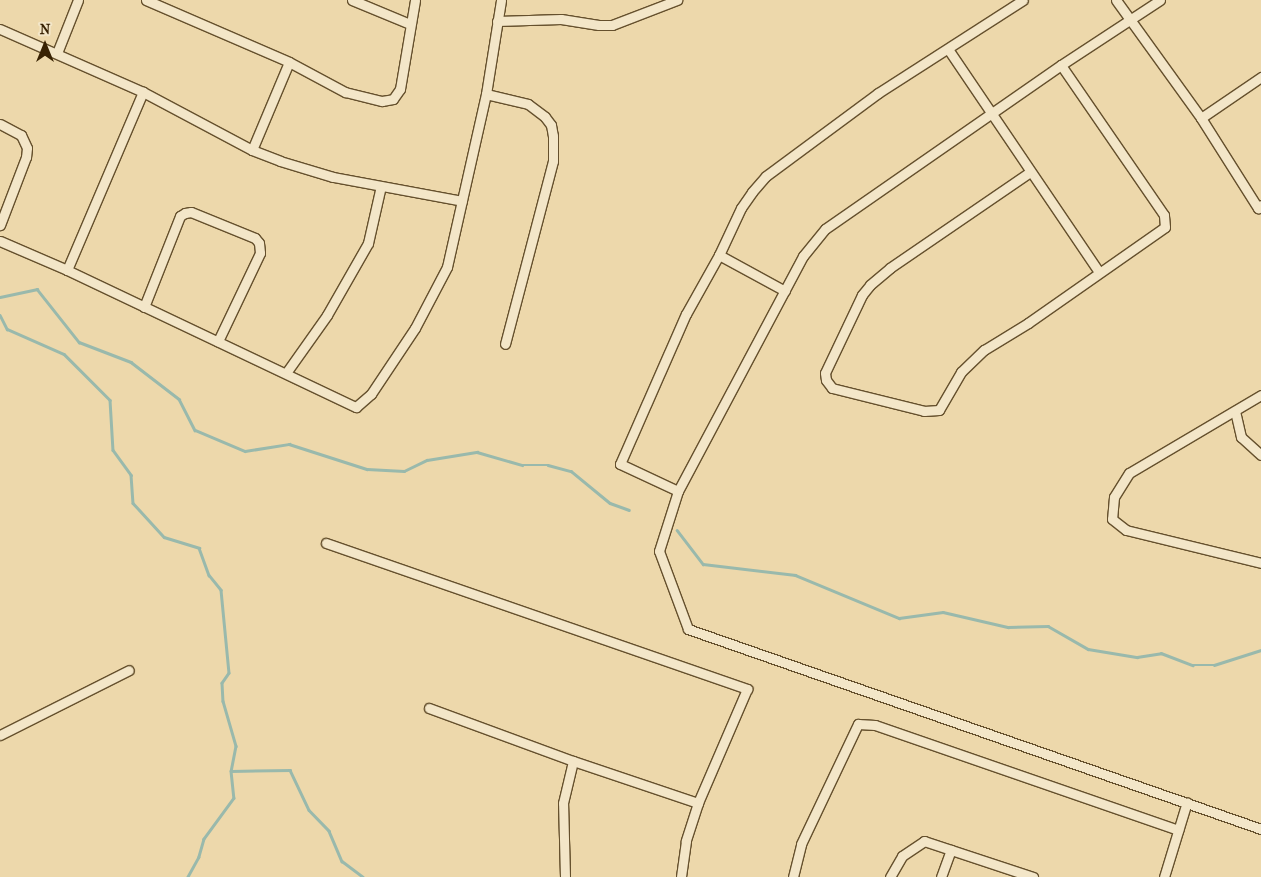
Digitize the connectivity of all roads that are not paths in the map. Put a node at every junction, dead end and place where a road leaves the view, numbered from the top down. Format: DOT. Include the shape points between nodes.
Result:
graph roads {
  1 [pos="78,0"];
  2 [pos="146,0"];
  3 [pos="352,0"];
  4 [pos="415,0"];
  5 [pos="500,0"];
  6 [pos="677,0"];
  7 [pos="1023,0"];
  8 [pos="1116,0"];
  9 [pos="1160,0"];
  10 [pos="497,20"];
  11 [pos="1131,20"];
  12 [pos="410,24"];
  13 [pos="0,29"];
  14 [pos="948,49"];
  15 [pos="57,53"];
  16 [pos="289,62"];
  17 [pos="1061,65"];
  18 [pos="1261,77"];
  19 [pos="142,92"];
  20 [pos="486,94"];
  21 [pos="992,114"];
  22 [pos="1201,118"];
  23 [pos="0,124"];
  24 [pos="252,150"];
  25 [pos="1030,172"];
  26 [pos="381,186"];
  27 [pos="462,201"];
  28 [pos="1261,205"];
  29 [pos="0,225"];
  30 [pos="0,241"];
  31 [pos="719,255"];
  32 [pos="67,270"];
  33 [pos="1098,272"];
  34 [pos="785,291"];
  35 [pos="144,306"];
  36 [pos="218,341"];
  37 [pos="505,344"];
  38 [pos="286,373"];
  39 [pos="1261,395"];
  40 [pos="1235,411"];
  41 [pos="1261,455"];
  42 [pos="678,491"];
  43 [pos="326,543"];
  44 [pos="1261,563"];
  45 [pos="129,670"];
  46 [pos="429,708"];
  47 [pos="0,735"];
  48 [pos="573,761"];
  49 [pos="1188,802"];
  50 [pos="698,803"];
  51 [pos="1261,828"];
  52 [pos="1178,830"];
  53 [pos="951,850"];
  54 [pos="1017,874"];
  55 [pos="565,877"];
  56 [pos="681,877"];
  57 [pos="793,877"];
  58 [pos="890,877"];
  59 [pos="941,877"];
  60 [pos="1033,877"];
  61 [pos="1164,877"];
  1 -- 15 [label="street"];
  2 -- 16 [label="street"];
  3 -- 12 [label="street"];
  4 -- 12 [label="street"];
  5 -- 10 [label="street"];
  6 -- 10 [label="street" via="612,25 561,20"];
  7 -- 14 [label="street"];
  8 -- 11 [label="street"];
  9 -- 11 [label="street"];
  10 -- 20 [label="street"];
  11 -- 17 [label="street"];
  11 -- 22 [label="street"];
  12 -- 16 [label="street" via="400,89 390,100 346,92"];
  13 -- 15 [label="street"];
  14 -- 21 [label="street"];
  14 -- 31 [label="street" via="878,93 766,176 741,208"];
  15 -- 19 [label="street"];
  16 -- 24 [label="street"];
  17 -- 21 [label="street"];
  17 -- 33 [label="street" via="1164,215 1165,227"];
  18 -- 22 [label="street"];
  19 -- 24 [label="street"];
  19 -- 32 [label="street"];
  20 -- 27 [label="street"];
  20 -- 37 [label="street" via="528,104 551,125 554,136 553,161"];
  21 -- 25 [label="street"];
  21 -- 34 [label="street" via="825,229 803,256"];
  22 -- 28 [label="street" via="1258,208"];
  23 -- 29 [label="street" via="20,135 27,148"];
  24 -- 26 [label="street" via="311,172"];
  25 -- 33 [label="street"];
  25 -- 33 [label="street" via="870,285 862,295 825,373 826,380 835,389 924,411 936,411 942,408 961,372 984,350 1036,318"];
  26 -- 27 [label="street"];
  26 -- 38 [label="street" via="365,249 327,315"];
  27 -- 38 [label="street" via="440,284 371,394 356,407"];
  30 -- 32 [label="street"];
  31 -- 34 [label="street"];
  31 -- 42 [label="street" via="686,314 620,464"];
  32 -- 35 [label="street"];
  34 -- 42 [label="street"];
  35 -- 36 [label="street"];
  35 -- 36 [label="street" via="180,216 192,212 255,238 260,253"];
  36 -- 38 [label="street"];
  39 -- 40 [label="street"];
  40 -- 41 [label="street" via="1241,437"];
  40 -- 44 [label="street" via="1129,473 1114,496 1112,519 1126,530"];
  42 -- 49 [label="street" via="659,551 688,629"];
  43 -- 50 [label="street" via="747,689"];
  45 -- 47 [label="street"];
  46 -- 48 [label="street"];
  48 -- 50 [label="street"];
  48 -- 55 [label="street" via="563,803"];
  49 -- 51 [label="street"];
  49 -- 52 [label="street"];
  50 -- 56 [label="street" via="686,841"];
  52 -- 57 [label="street" via="875,725 858,724 801,844"];
  52 -- 61 [label="street"];
  53 -- 54 [label="street"];
  53 -- 58 [label="street" via="924,841 902,856"];
  53 -- 59 [label="street"];
  54 -- 60 [label="street"];
}
